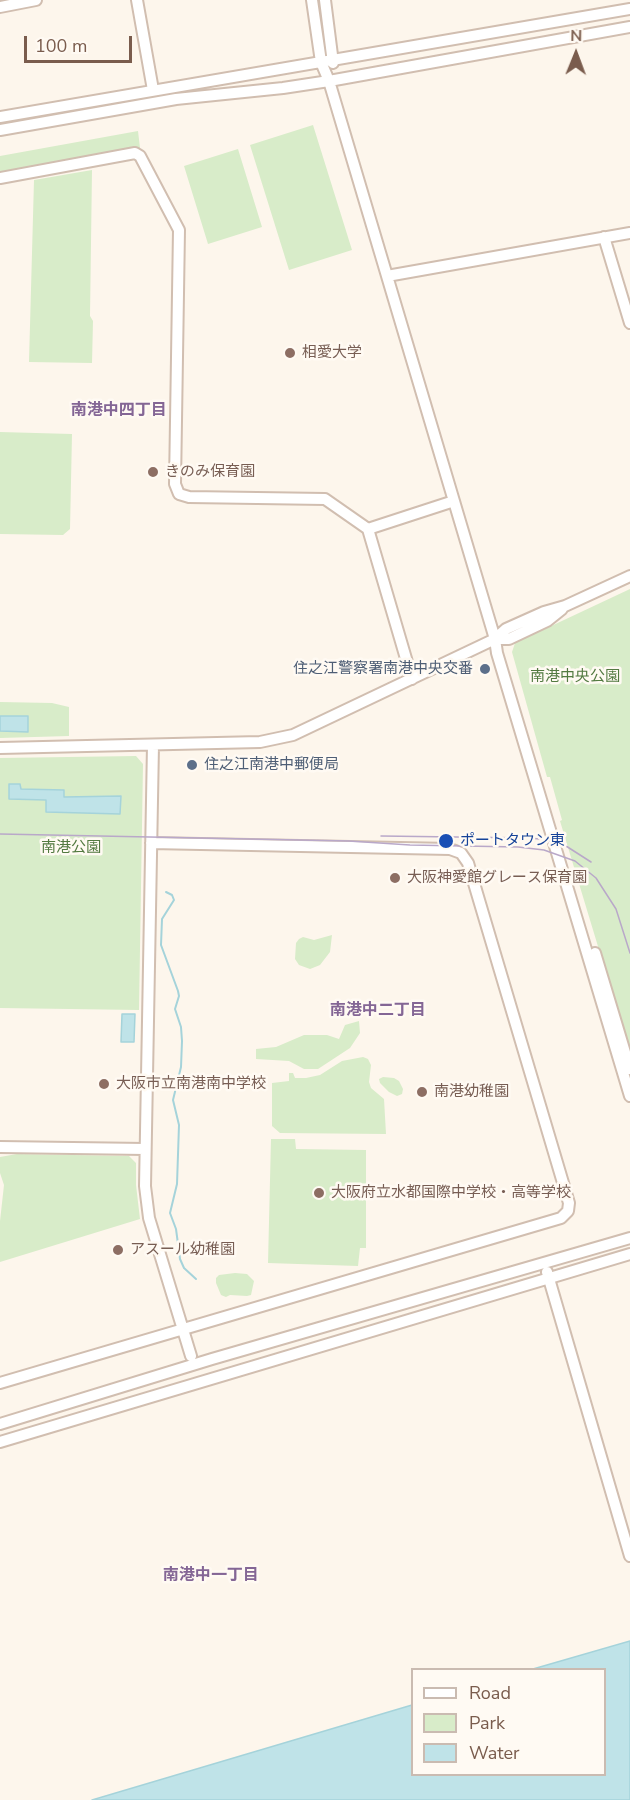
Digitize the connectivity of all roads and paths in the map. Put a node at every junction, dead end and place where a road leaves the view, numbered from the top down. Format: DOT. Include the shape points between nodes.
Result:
graph roads {
  1 [pos="36,0"];
  2 [pos="137,0"];
  3 [pos="312,0"];
  4 [pos="325,0"];
  5 [pos="0,7"];
  6 [pos="630,9"];
  7 [pos="630,27"];
  8 [pos="334,59"];
  9 [pos="321,62"];
  10 [pos="329,81"];
  11 [pos="153,90"];
  12 [pos="0,117"];
  13 [pos="0,130"];
  14 [pos="0,178"];
  15 [pos="630,233"];
  16 [pos="604,237"];
  17 [pos="387,276"];
  18 [pos="630,323"];
  19 [pos="454,501"];
  20 [pos="368,529"];
  21 [pos="630,576"];
  22 [pos="495,639"];
  23 [pos="412,679"];
  24 [pos="153,745"];
  25 [pos="0,748"];
  26 [pos="151,843"];
  27 [pos="630,1069"];
  28 [pos="630,1096"];
  29 [pos="0,1147"];
  30 [pos="145,1149"];
  31 [pos="630,1238"];
  32 [pos="630,1254"];
  33 [pos="615,1258"];
  34 [pos="630,1258"];
  35 [pos="545,1263"];
  36 [pos="549,1279"];
  37 [pos="182,1329"];
  38 [pos="191,1356"];
  39 [pos="0,1383"];
  40 [pos="0,1424"];
  41 [pos="0,1442"];
  42 [pos="630,1556"];
  1 -- 5 [label="street"];
  2 -- 11 [label="street"];
  3 -- 9 [label="street"];
  4 -- 8 [label="street"];
  6 -- 8 [label="street"];
  7 -- 10 [label="street"];
  8 -- 9 [label="street"];
  8 -- 10 [label="street"];
  9 -- 10 [label="street"];
  9 -- 11 [label="street"];
  10 -- 13 [label="street" via="176,99"];
  10 -- 17 [label="street"];
  11 -- 12 [label="street"];
  14 -- 20 [label="street" via="135,153 140,156 179,230 175,484 179,494 325,499"];
  15 -- 16 [label="street"];
  16 -- 17 [label="street"];
  16 -- 18 [label="street"];
  17 -- 19 [label="street"];
  19 -- 20 [label="street"];
  19 -- 22 [label="street"];
  20 -- 23 [label="street"];
  21 -- 22 [label="street" via="565,606 547,621 509,639"];
  22 -- 23 [label="street"];
  22 -- 27 [label="street" via="503,652"];
  22 -- 28 [label="street"];
  23 -- 24 [label="street" via="293,735 260,742"];
  24 -- 25 [label="street"];
  24 -- 26 [label="street"];
  26 -- 30 [label="street"];
  26 -- 37 [label="street" via="450,849 461,853 468,863 569,1203 561,1218"];
  29 -- 30 [label="street"];
  30 -- 37 [label="street" via="149,1218"];
  31 -- 35 [label="street"];
  32 -- 33 [label="street"];
  33 -- 34 [label="street"];
  33 -- 36 [label="street"];
  35 -- 36 [label="street"];
  35 -- 40 [label="street"];
  36 -- 41 [label="street"];
  36 -- 42 [label="street"];
  37 -- 38 [label="street"];
  37 -- 39 [label="street"];
}
